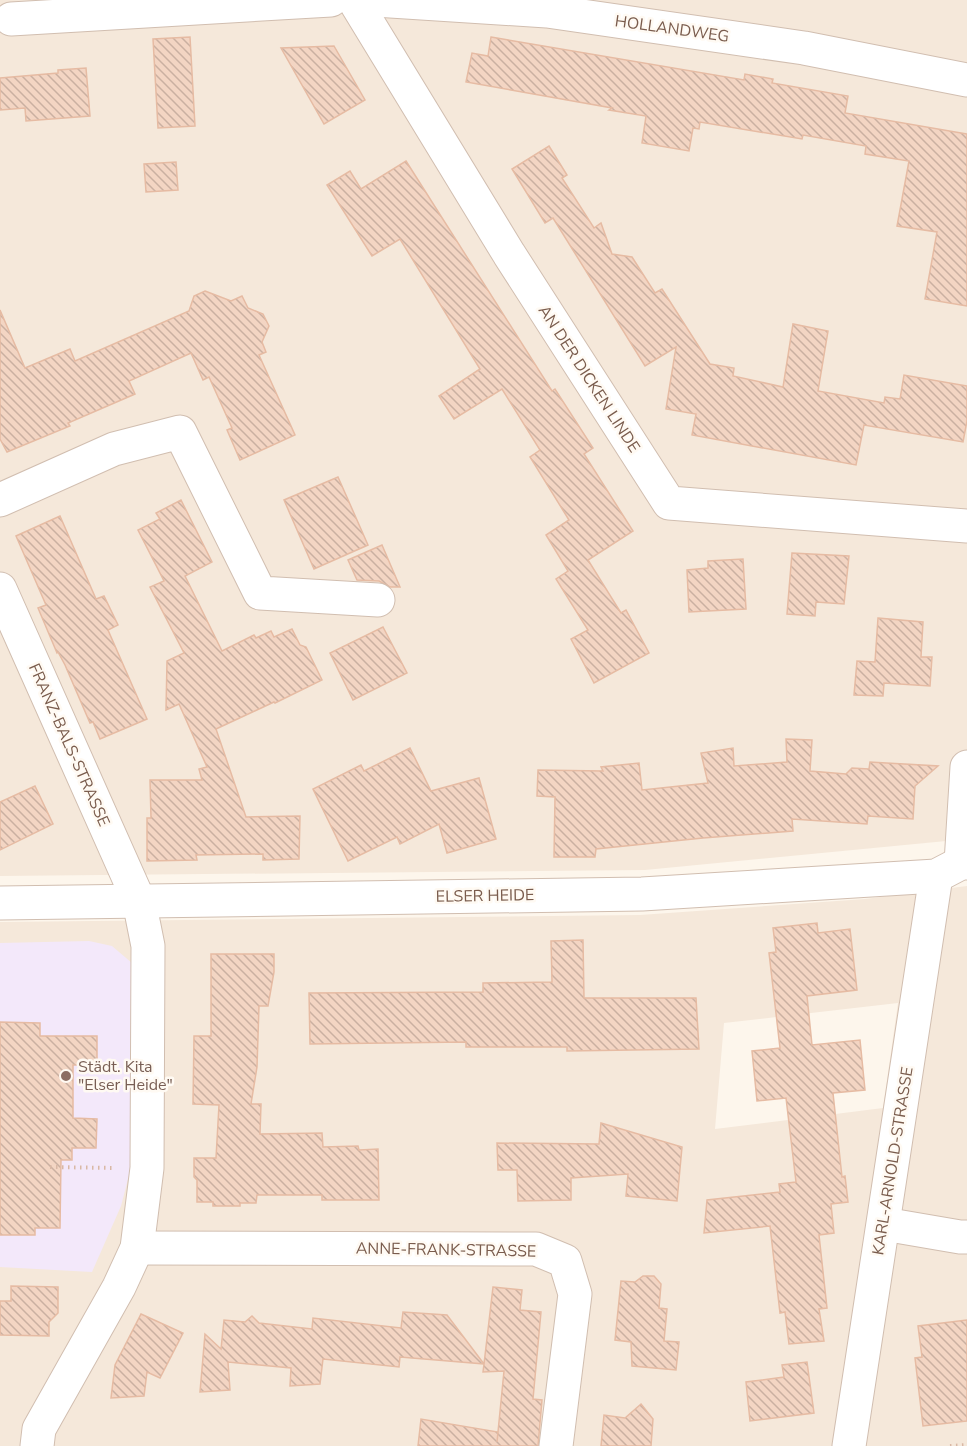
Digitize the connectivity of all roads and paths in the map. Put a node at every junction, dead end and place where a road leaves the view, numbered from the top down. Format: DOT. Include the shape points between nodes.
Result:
graph roads {
  1 [pos="331,0"];
  2 [pos="354,0"];
  3 [pos="375,0"];
  4 [pos="11,19"];
  5 [pos="967,80"];
  6 [pos="0,500"];
  7 [pos="967,526"];
  8 [pos="0,589"];
  9 [pos="378,600"];
  10 [pos="967,767"];
  11 [pos="955,868"];
  12 [pos="139,900"];
  13 [pos="0,903"];
  14 [pos="50,1167"];
  15 [pos="147,1168"];
  16 [pos="884,1224"];
  17 [pos="967,1237"];
  18 [pos="137,1248"];
  19 [pos="967,1445"];
  20 [pos="37,1446"];
  21 [pos="556,1446"];
  22 [pos="849,1446"];
  23 [pos="950,1446"];
  1 -- 4 [label="street"];
  2 -- 7 [label="street, AN DER DICKEN LINDE" via="509,254 669,503"];
  3 -- 5 [label="street, HOLLANDWEG" via="547,11 804,48"];
  6 -- 9 [label="street" via="114,449 180,432 260,593"];
  8 -- 12 [label="street, FRANZ-BALS-STRASSE"];
  10 -- 11 [label="street, KARL-ARNOLD-STRASSE"];
  11 -- 12 [label="street, ELSER HEIDE" via="642,894"];
  11 -- 16 [label="street, KARL-ARNOLD-STRASSE"];
  12 -- 13 [label="street, ELSER HEIDE"];
  12 -- 15 [label="street" via="148,946"];
  14 -- 15 [label="path"];
  15 -- 18 [label="street"];
  16 -- 17 [label="street"];
  16 -- 22 [label="street, KARL-ARNOLD-STRASSE"];
  18 -- 20 [label="street" via="39,1429"];
  18 -- 21 [label="street, ANNE-FRANK-STRASSE" via="536,1249 565,1261 574,1294"];
  19 -- 23 [label="path"];
}
